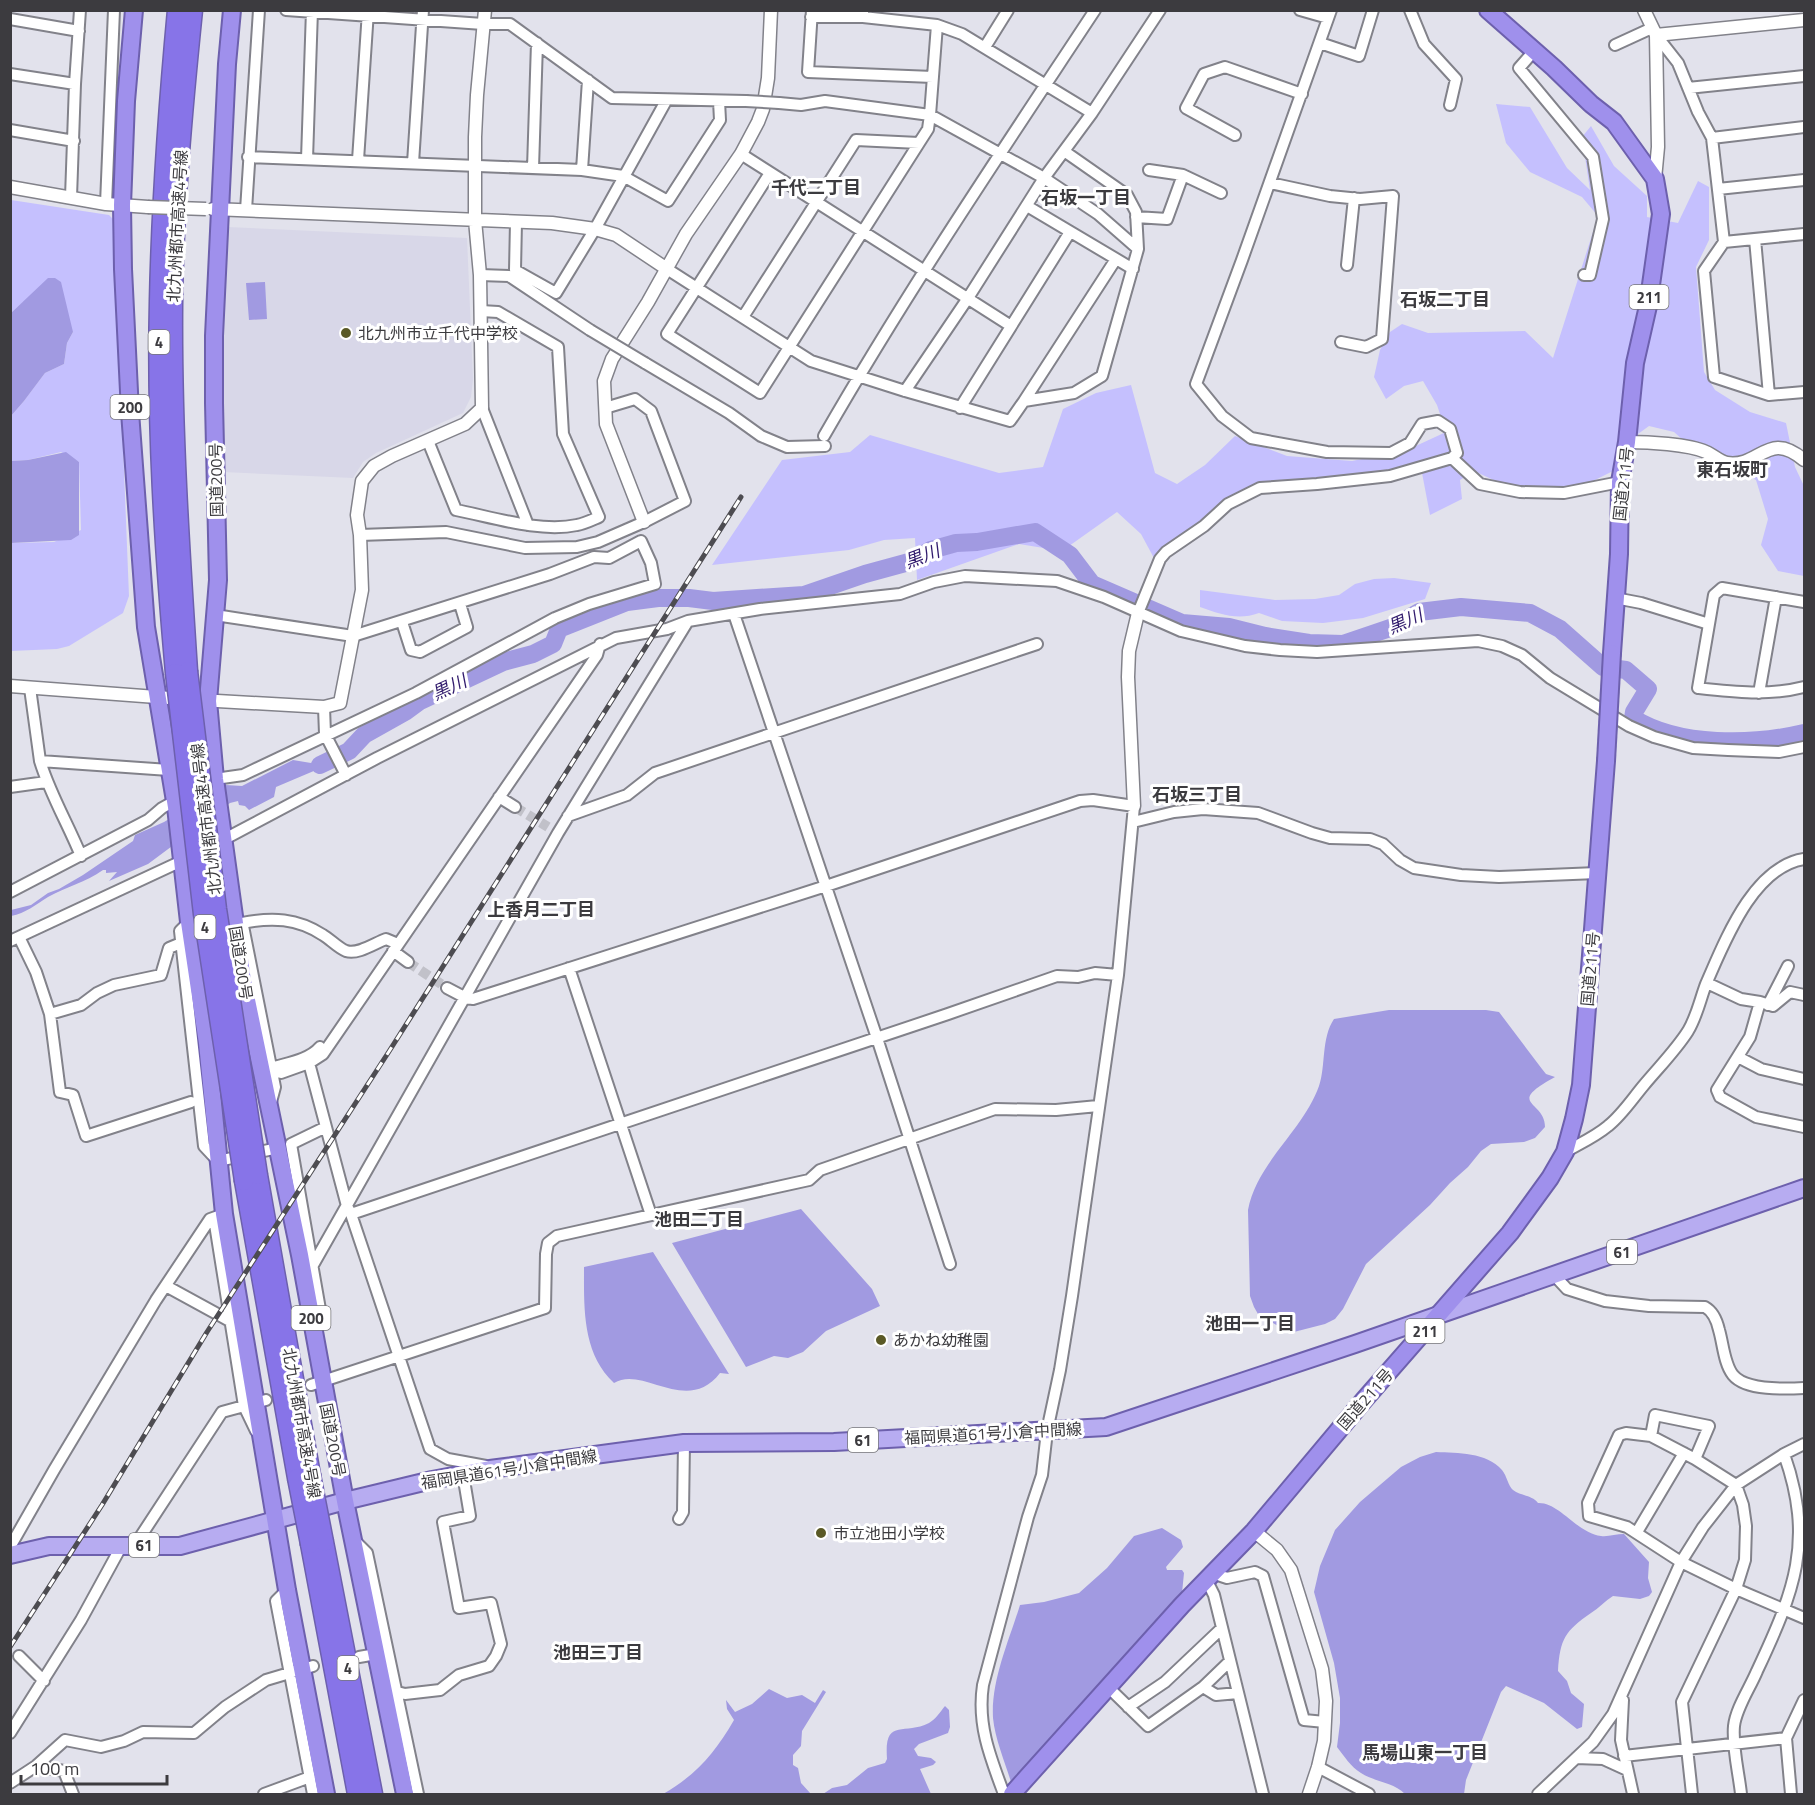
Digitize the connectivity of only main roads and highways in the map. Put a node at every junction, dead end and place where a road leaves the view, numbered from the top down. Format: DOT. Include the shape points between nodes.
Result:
graph roads {
  1 [pos="134,10"];
  2 [pos="177,10"];
  3 [pos="193,10"];
  4 [pos="232,10"];
  5 [pos="1488,10"];
  6 [pos="182,672"];
  7 [pos="1804,1188"];
  8 [pos="1439,1315"];
  9 [pos="345,1501"];
  10 [pos="276,1521"];
  11 [pos="317,1543"];
  12 [pos="10,1555"];
  13 [pos="350,1679"];
  14 [pos="326,1794"];
  15 [pos="357,1794"];
  16 [pos="373,1794"];
  17 [pos="381,1794"];
  18 [pos="405,1794"];
  19 [pos="1012,1794"];
  1 -- 10 [label="highway, 200" via="114,205 146,627 176,804 207,1043 219,1216"];
  2 -- 6 [label="highway, 北九州都市高速4号線 / 4" via="162,193 159,303 164,545"];
  3 -- 6 [label="highway, 北九州都市高速4号線 / 4" via="183,106 173,304"];
  4 -- 9 [label="highway, 国道200号 / 200" via="213,209 218,580 208,701 215,782 243,981 269,1107 285,1146 314,1333 316,1383"];
  5 -- 8 [label="highway, 国道211号 / 211, bridge" via="1614,122 1655,179 1662,214 1635,363 1620,482 1606,761 1581,1085 1564,1152 1550,1178 1510,1233"];
  6 -- 11 [label="highway, 北九州都市高速4号線 / 4, bridge" via="203,914"];
  7 -- 8 [label="main road, 福岡県道61号小倉中間線 / 61"];
  8 -- 9 [label="main road, 福岡県道61号小倉中間線 / 61" via="1106,1427 834,1442 684,1443 463,1474"];
  8 -- 19 [label="highway, 国道211号 / 211" via="1254,1531"];
  9 -- 10 [label="main road, 福岡県道61号小倉中間線 / 61"];
  9 -- 18 [label="highway, 国道200号 / 200" via="374,1654 388,1690"];
  10 -- 12 [label="main road, 福岡県道61号小倉中間線 / 61" via="180,1546 49,1546"];
  10 -- 14 [label="highway, 200"];
  11 -- 13 [label="highway, 北九州都市高速4号線 / 4"];
  11 -- 15 [label="highway, 北九州都市高速4号線 / 4"];
  13 -- 16 [label="highway, 北九州都市高速4号線 / 4"];
  13 -- 17 [label="highway"];
}
